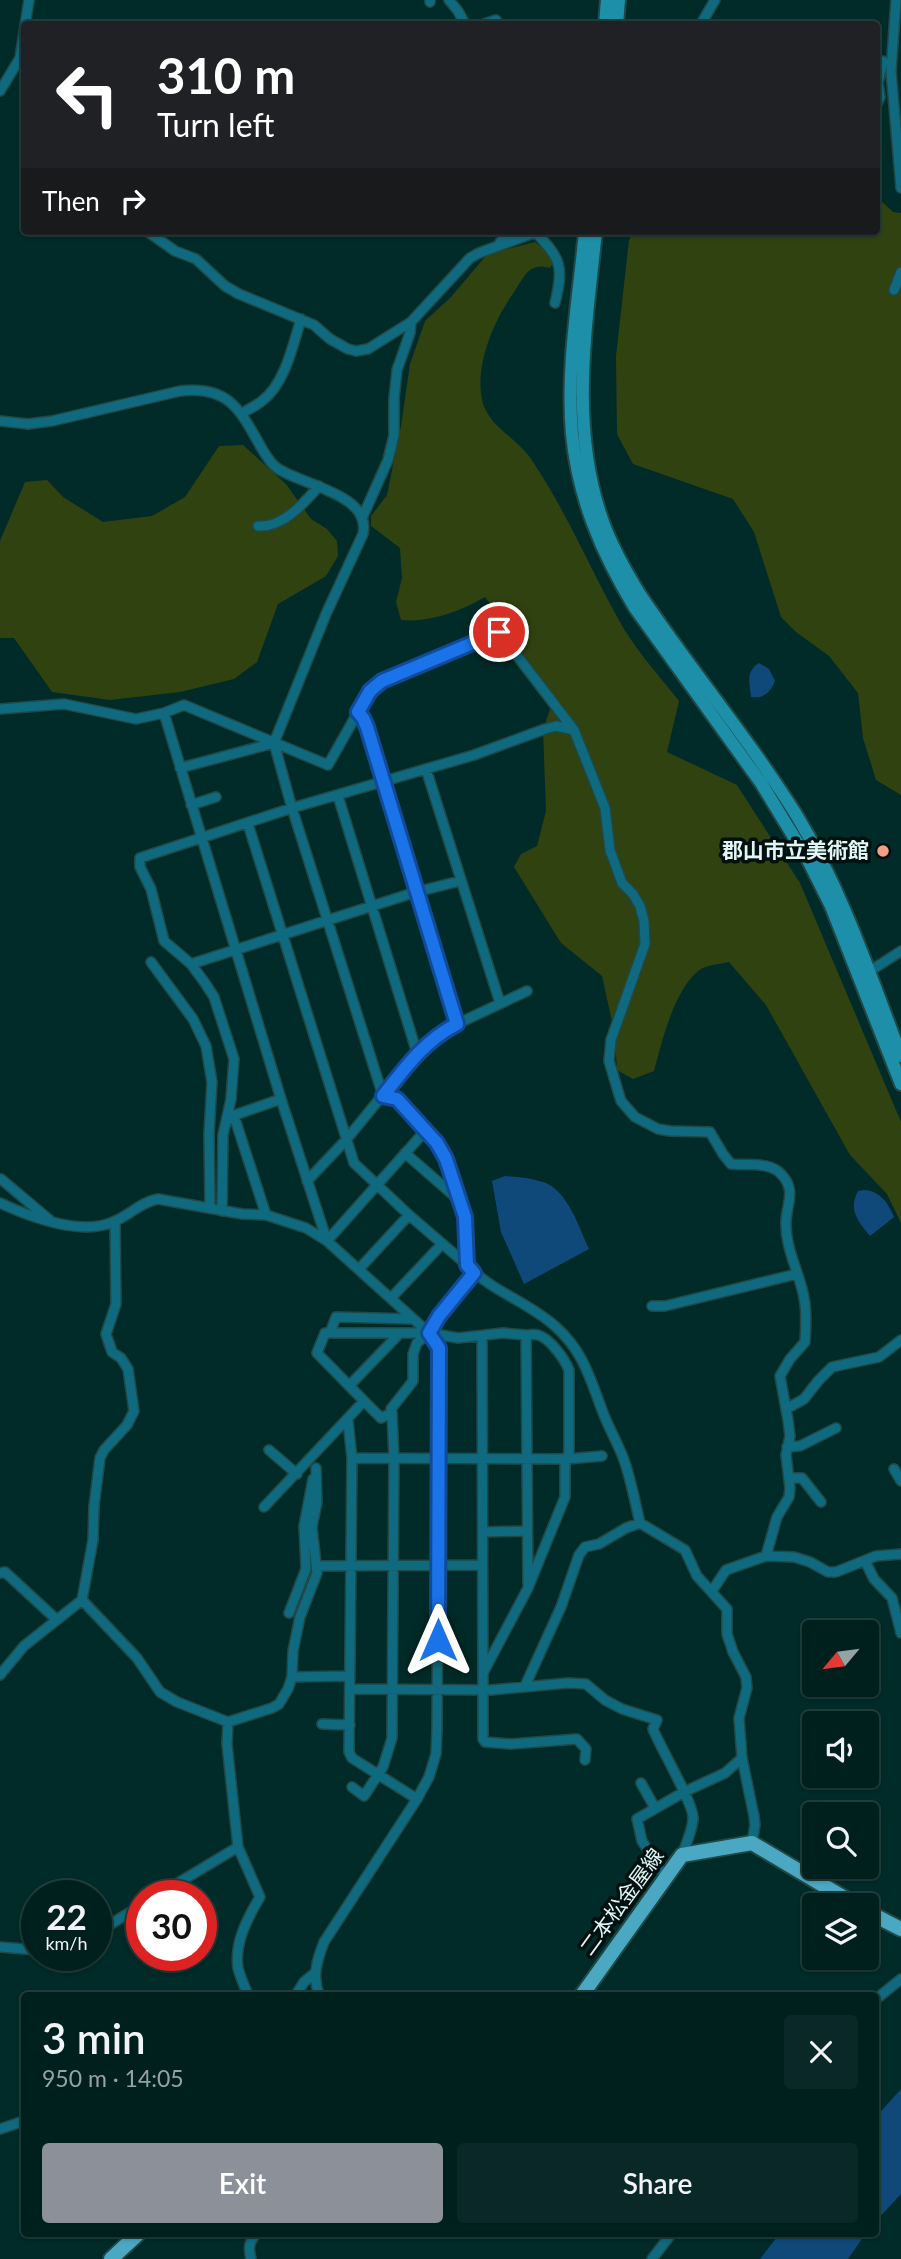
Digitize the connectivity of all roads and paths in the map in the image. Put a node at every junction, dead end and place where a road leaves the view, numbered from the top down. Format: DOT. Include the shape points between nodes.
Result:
graph roads {
  1 [pos="29,0"];
  2 [pos="449,0"];
  3 [pos="607,0"];
  4 [pos="619,0"];
  5 [pos="715,0"];
  6 [pos="895,0"];
  7 [pos="496,20"];
  8 [pos="27,21"];
  9 [pos="463,21"];
  10 [pos="493,21"];
  11 [pos="605,21"];
  12 [pos="617,21"];
  13 [pos="703,21"];
  14 [pos="21,61"];
  15 [pos="884,61"];
  16 [pos="0,91"];
  17 [pos="901,188"];
  18 [pos="153,235"];
  19 [pos="510,235"];
  20 [pos="529,235"];
  21 [pos="540,235"];
  22 [pos="585,235"];
  23 [pos="596,235"];
  24 [pos="498,246"];
  25 [pos="901,272"];
  26 [pos="894,290"];
  27 [pos="555,303"];
  28 [pos="301,319"];
  29 [pos="411,322"];
  30 [pos="242,413"];
  31 [pos="0,421"];
  32 [pos="319,486"];
  33 [pos="363,516"];
  34 [pos="258,526"];
  35 [pos="0,709"];
  36 [pos="358,712"];
  37 [pos="164,713"];
  38 [pos="574,730"];
  39 [pos="274,743"];
  40 [pos="180,768"];
  41 [pos="426,768"];
  42 [pos="383,781"];
  43 [pos="338,796"];
  44 [pos="216,797"];
  45 [pos="191,805"];
  46 [pos="292,808"];
  47 [pos="248,824"];
  48 [pos="201,838"];
  49 [pos="460,881"];
  50 [pos="416,892"];
  51 [pos="372,906"];
  52 [pos="327,921"];
  53 [pos="283,936"];
  54 [pos="236,950"];
  55 [pos="901,951"];
  56 [pos="151,962"];
  57 [pos="191,964"];
  58 [pos="864,975"];
  59 [pos="527,991"];
  60 [pos="500,1003"];
  61 [pos="457,1024"];
  62 [pos="417,1053"];
  63 [pos="901,1056"];
  64 [pos="901,1084"];
  65 [pos="383,1096"];
  66 [pos="281,1099"];
  67 [pos="230,1119"];
  68 [pos="425,1130"];
  69 [pos="346,1140"];
  70 [pos="405,1153"];
  71 [pos="1,1180"];
  72 [pos="307,1181"];
  73 [pos="377,1185"];
  74 [pos="0,1203"];
  75 [pos="461,1203"];
  76 [pos="210,1208"];
  77 [pos="222,1210"];
  78 [pos="266,1215"];
  79 [pos="409,1215"];
  80 [pos="115,1222"];
  81 [pos="54,1223"];
  82 [pos="327,1241"];
  83 [pos="442,1244"];
  84 [pos="467,1265"];
  85 [pos="359,1269"];
  86 [pos="474,1273"];
  87 [pos="797,1274"];
  88 [pos="391,1298"];
  89 [pos="652,1306"];
  90 [pos="414,1319"];
  91 [pos="330,1333"];
  92 [pos="400,1333"];
  93 [pos="429,1333"];
  94 [pos="526,1335"];
  95 [pos="482,1337"];
  96 [pos="901,1340"];
  97 [pos="349,1386"];
  98 [pos="365,1402"];
  99 [pos="786,1409"];
  100 [pos="392,1413"];
  101 [pos="348,1421"];
  102 [pos="836,1428"];
  103 [pos="788,1447"];
  104 [pos="269,1450"];
  105 [pos="602,1456"];
  106 [pos="527,1457"];
  107 [pos="352,1458"];
  108 [pos="394,1458"];
  109 [pos="483,1458"];
  110 [pos="439,1459"];
  111 [pos="567,1459"];
  112 [pos="894,1469"];
  113 [pos="297,1474"];
  114 [pos="790,1478"];
  115 [pos="901,1481"];
  116 [pos="821,1502"];
  117 [pos="264,1507"];
  118 [pos="640,1523"];
  119 [pos="526,1531"];
  120 [pos="483,1532"];
  121 [pos="901,1554"];
  122 [pos="766,1556"];
  123 [pos="865,1561"];
  124 [pos="350,1565"];
  125 [pos="393,1565"];
  126 [pos="482,1565"];
  127 [pos="318,1566"];
  128 [pos="438,1566"];
  129 [pos="0,1573"];
  130 [pos="528,1588"];
  131 [pos="712,1591"];
  132 [pos="82,1600"];
  133 [pos="289,1613"];
  134 [pos="57,1620"];
  135 [pos="901,1633"];
  136 [pos="1,1671"];
  137 [pos="483,1673"];
  138 [pos="350,1676"];
  139 [pos="292,1677"];
  140 [pos="525,1686"];
  141 [pos="350,1689"];
  142 [pos="483,1689"];
  143 [pos="394,1690"];
  144 [pos="438,1690"];
  145 [pos="228,1722"];
  146 [pos="322,1724"];
  147 [pos="350,1725"];
  148 [pos="742,1758"];
  149 [pos="584,1760"];
  150 [pos="379,1773"];
  151 [pos="641,1783"];
  152 [pos="352,1787"];
  153 [pos="684,1792"];
  154 [pos="417,1799"];
  155 [pos="655,1808"];
  156 [pos="752,1843"];
  157 [pos="238,1847"];
  158 [pos="682,1855"];
  159 [pos="665,1876"];
  160 [pos="184,1880"];
  161 [pos="836,1893"];
  162 [pos="879,1918"];
  163 [pos="901,1929"];
  164 [pos="0,1947"];
  165 [pos="21,1949"];
  166 [pos="316,1973"];
  167 [pos="901,1979"];
  168 [pos="247,1992"];
  169 [pos="298,1992"];
  170 [pos="318,1992"];
  171 [pos="584,1992"];
  172 [pos="879,1997"];
  173 [pos="21,2122"];
  174 [pos="0,2129"];
  175 [pos="135,2237"];
  176 [pos="254,2237"];
  177 [pos="668,2237"];
  178 [pos="111,2259"];
  179 [pos="251,2259"];
  180 [pos="652,2259"];
  1 -- 8 [label="street"];
  2 -- 9 [label="street"];
  3 -- 11 [label="street"];
  4 -- 12 [label="street"];
  5 -- 13 [label="street"];
  6 -- 15 [label="street"];
  7 -- 10 [label="street"];
  14 -- 16 [label="street"];
  15 -- 17 [label="street"];
  18 -- 28 [label="street" via="196,259 232,290"];
  19 -- 24 [label="street"];
  20 -- 24 [label="street"];
  21 -- 27 [label="street" via="561,268"];
  22 -- 58 [label="street" via="572,433 594,531 635,608 786,820"];
  23 -- 58 [label="street" via="583,419 588,466 603,522 639,593 798,817 829,875"];
  24 -- 29 [label="street" via="458,268"];
  25 -- 26 [label="street"];
  28 -- 29 [label="street" via="356,351 380,343"];
  28 -- 30 [label="street" via="271,392"];
  29 -- 33 [label="street" via="397,370 388,460"];
  30 -- 31 [label="street" via="223,398 194,390 52,421"];
  30 -- 32 [label="street" via="276,468"];
  32 -- 33 [label="street"];
  32 -- 34 [label="street" via="290,514 276,523"];
  33 -- 39 [label="street" via="363,534"];
  35 -- 37 [label="street" via="64,704 136,719"];
  36 -- 38 [label="street" via="382,681 499,632"];
  36 -- 39 [label="street" via="328,765"];
  36 -- 42 [label="street"];
  37 -- 39 [label="street" via="184,705"];
  37 -- 40 [label="street"];
  38 -- 41 [label="street" via="556,726"];
  38 -- 87 [label="street" via="605,808 610,850 622,883 633,894 644,921 645,944 611,1040 609,1061 621,1101 635,1117 658,1129 710,1132 731,1164 758,1164 779,1171 791,1192 787,1238"];
  39 -- 40 [label="street"];
  39 -- 46 [label="street"];
  40 -- 45 [label="street"];
  41 -- 42 [label="street"];
  41 -- 49 [label="street"];
  42 -- 43 [label="street"];
  42 -- 50 [label="street"];
  43 -- 46 [label="street"];
  43 -- 51 [label="street"];
  44 -- 45 [label="street"];
  45 -- 48 [label="street"];
  46 -- 47 [label="street"];
  46 -- 52 [label="street"];
  47 -- 48 [label="street"];
  47 -- 53 [label="street"];
  48 -- 54 [label="street"];
  48 -- 57 [label="street" via="139,861 164,941"];
  49 -- 50 [label="street"];
  49 -- 60 [label="street"];
  50 -- 51 [label="street"];
  50 -- 61 [label="street"];
  51 -- 52 [label="street"];
  51 -- 62 [label="street"];
  52 -- 53 [label="street"];
  52 -- 65 [label="street"];
  53 -- 54 [label="street"];
  53 -- 69 [label="street"];
  54 -- 57 [label="street"];
  54 -- 66 [label="street"];
  55 -- 58 [label="street"];
  56 -- 76 [label="street" via="193,1019 206,1046 212,1082"];
  57 -- 67 [label="street" via="214,998 234,1059"];
  58 -- 63 [label="street"];
  58 -- 64 [label="street"];
  59 -- 60 [label="street"];
  60 -- 61 [label="street"];
  61 -- 62 [label="street"];
  62 -- 65 [label="street"];
  65 -- 68 [label="street" via="397,1099"];
  65 -- 69 [label="street"];
  66 -- 67 [label="street"];
  66 -- 72 [label="street"];
  67 -- 77 [label="street" via="223,1135"];
  67 -- 78 [label="street"];
  68 -- 70 [label="street"];
  68 -- 75 [label="street" via="446,1159"];
  69 -- 72 [label="street"];
  69 -- 73 [label="street" via="354,1163"];
  70 -- 73 [label="street"];
  70 -- 75 [label="street"];
  71 -- 81 [label="street"];
  72 -- 82 [label="street"];
  73 -- 79 [label="street"];
  73 -- 82 [label="street"];
  74 -- 81 [label="street"];
  75 -- 84 [label="street"];
  76 -- 77 [label="street"];
  76 -- 80 [label="street" via="148,1200"];
  77 -- 78 [label="street"];
  78 -- 82 [label="street" via="306,1228"];
  79 -- 83 [label="street"];
  79 -- 85 [label="street"];
  80 -- 81 [label="street"];
  80 -- 132 [label="street" via="116,1304 106,1334 112,1352 128,1369 134,1410 100,1458"];
  82 -- 85 [label="street"];
  83 -- 84 [label="street"];
  83 -- 88 [label="street"];
  84 -- 86 [label="street"];
  85 -- 88 [label="street"];
  86 -- 93 [label="street"];
  86 -- 118 [label="street" via="549,1321 579,1355 623,1460"];
  87 -- 89 [label="street"];
  87 -- 99 [label="street" via="804,1298 805,1342 780,1376"];
  88 -- 90 [label="street"];
  90 -- 91 [label="street" via="336,1317"];
  90 -- 93 [label="street"];
  91 -- 92 [label="street"];
  91 -- 97 [label="street" via="325,1333 317,1353"];
  92 -- 93 [label="street"];
  92 -- 97 [label="street"];
  93 -- 95 [label="street"];
  93 -- 100 [label="street" via="417,1343 412,1354 413,1381"];
  93 -- 110 [label="street" via="439,1348"];
  94 -- 95 [label="street"];
  94 -- 106 [label="street"];
  94 -- 111 [label="street" via="544,1338 569,1370"];
  95 -- 109 [label="street"];
  96 -- 99 [label="street" via="879,1357 832,1367 804,1399"];
  97 -- 98 [label="street"];
  98 -- 100 [label="street" via="381,1418"];
  98 -- 101 [label="street"];
  99 -- 103 [label="street"];
  100 -- 108 [label="street"];
  101 -- 107 [label="street"];
  101 -- 113 [label="street"];
  102 -- 103 [label="street"];
  103 -- 114 [label="street"];
  104 -- 113 [label="street"];
  105 -- 111 [label="street"];
  106 -- 109 [label="street"];
  106 -- 111 [label="street"];
  106 -- 119 [label="street"];
  107 -- 108 [label="street"];
  107 -- 124 [label="street"];
  108 -- 110 [label="street"];
  108 -- 125 [label="street"];
  109 -- 110 [label="street"];
  109 -- 120 [label="street"];
  110 -- 128 [label="street"];
  111 -- 130 [label="street" via="565,1497"];
  112 -- 115 [label="street"];
  113 -- 117 [label="street"];
  114 -- 116 [label="street" via="802,1478"];
  114 -- 122 [label="street" via="789,1497"];
  118 -- 131 [label="street" via="685,1550 697,1576"];
  118 -- 140 [label="street" via="585,1547 579,1555"];
  119 -- 120 [label="street"];
  119 -- 130 [label="street"];
  120 -- 126 [label="street"];
  121 -- 123 [label="street"];
  122 -- 123 [label="street" via="794,1557 828,1572"];
  122 -- 131 [label="street" via="726,1570"];
  123 -- 135 [label="street" via="892,1598"];
  124 -- 125 [label="street"];
  124 -- 127 [label="street"];
  124 -- 138 [label="street"];
  125 -- 128 [label="street"];
  125 -- 143 [label="street"];
  126 -- 128 [label="street"];
  126 -- 137 [label="street"];
  127 -- 133 [label="street" via="312,1527 316,1468 304,1526 306,1569"];
  127 -- 139 [label="street" via="300,1617"];
  128 -- 144 [label="street"];
  129 -- 134 [label="street" via="5,1572"];
  130 -- 137 [label="street"];
  131 -- 148 [label="street" via="727,1609 727,1634 746,1677 739,1718"];
  132 -- 134 [label="street"];
  132 -- 145 [label="street" via="137,1658 160,1692"];
  134 -- 136 [label="street"];
  137 -- 142 [label="street"];
  138 -- 139 [label="street"];
  138 -- 141 [label="street"];
  139 -- 145 [label="street" via="279,1704"];
  140 -- 142 [label="street"];
  140 -- 153 [label="street" via="586,1684 622,1709 657,1720 653,1729"];
  141 -- 143 [label="street"];
  141 -- 147 [label="street"];
  142 -- 144 [label="street"];
  142 -- 149 [label="street" via="485,1742 577,1739 586,1749"];
  143 -- 144 [label="street"];
  143 -- 150 [label="street" via="391,1748"];
  144 -- 154 [label="street" via="436,1754"];
  145 -- 157 [label="street"];
  146 -- 147 [label="street"];
  147 -- 150 [label="street" via="352,1758"];
  148 -- 153 [label="street" via="725,1773"];
  148 -- 156 [label="street" via="754,1816"];
  150 -- 152 [label="street" via="364,1796"];
  150 -- 154 [label="street"];
  151 -- 155 [label="street"];
  153 -- 155 [label="street"];
  153 -- 158 [label="street" via="694,1817"];
  154 -- 166 [label="street" via="324,1942"];
  155 -- 159 [label="street" via="637,1819 642,1841"];
  156 -- 158 [label="main road, 二本松金屋線"];
  156 -- 161 [label="main road"];
  157 -- 160 [label="street"];
  157 -- 168 [label="street" via="260,1897 240,1939 238,1967"];
  158 -- 159 [label="main road, 二本松金屋線"];
  159 -- 171 [label="main road, 二本松金屋線"];
  162 -- 163 [label="main road"];
  164 -- 165 [label="street"];
  166 -- 169 [label="street"];
  166 -- 170 [label="street"];
  167 -- 172 [label="street"];
  173 -- 174 [label="street"];
  175 -- 178 [label="main road"];
  176 -- 179 [label="street" via="248,2249"];
  177 -- 180 [label="street"];
}
